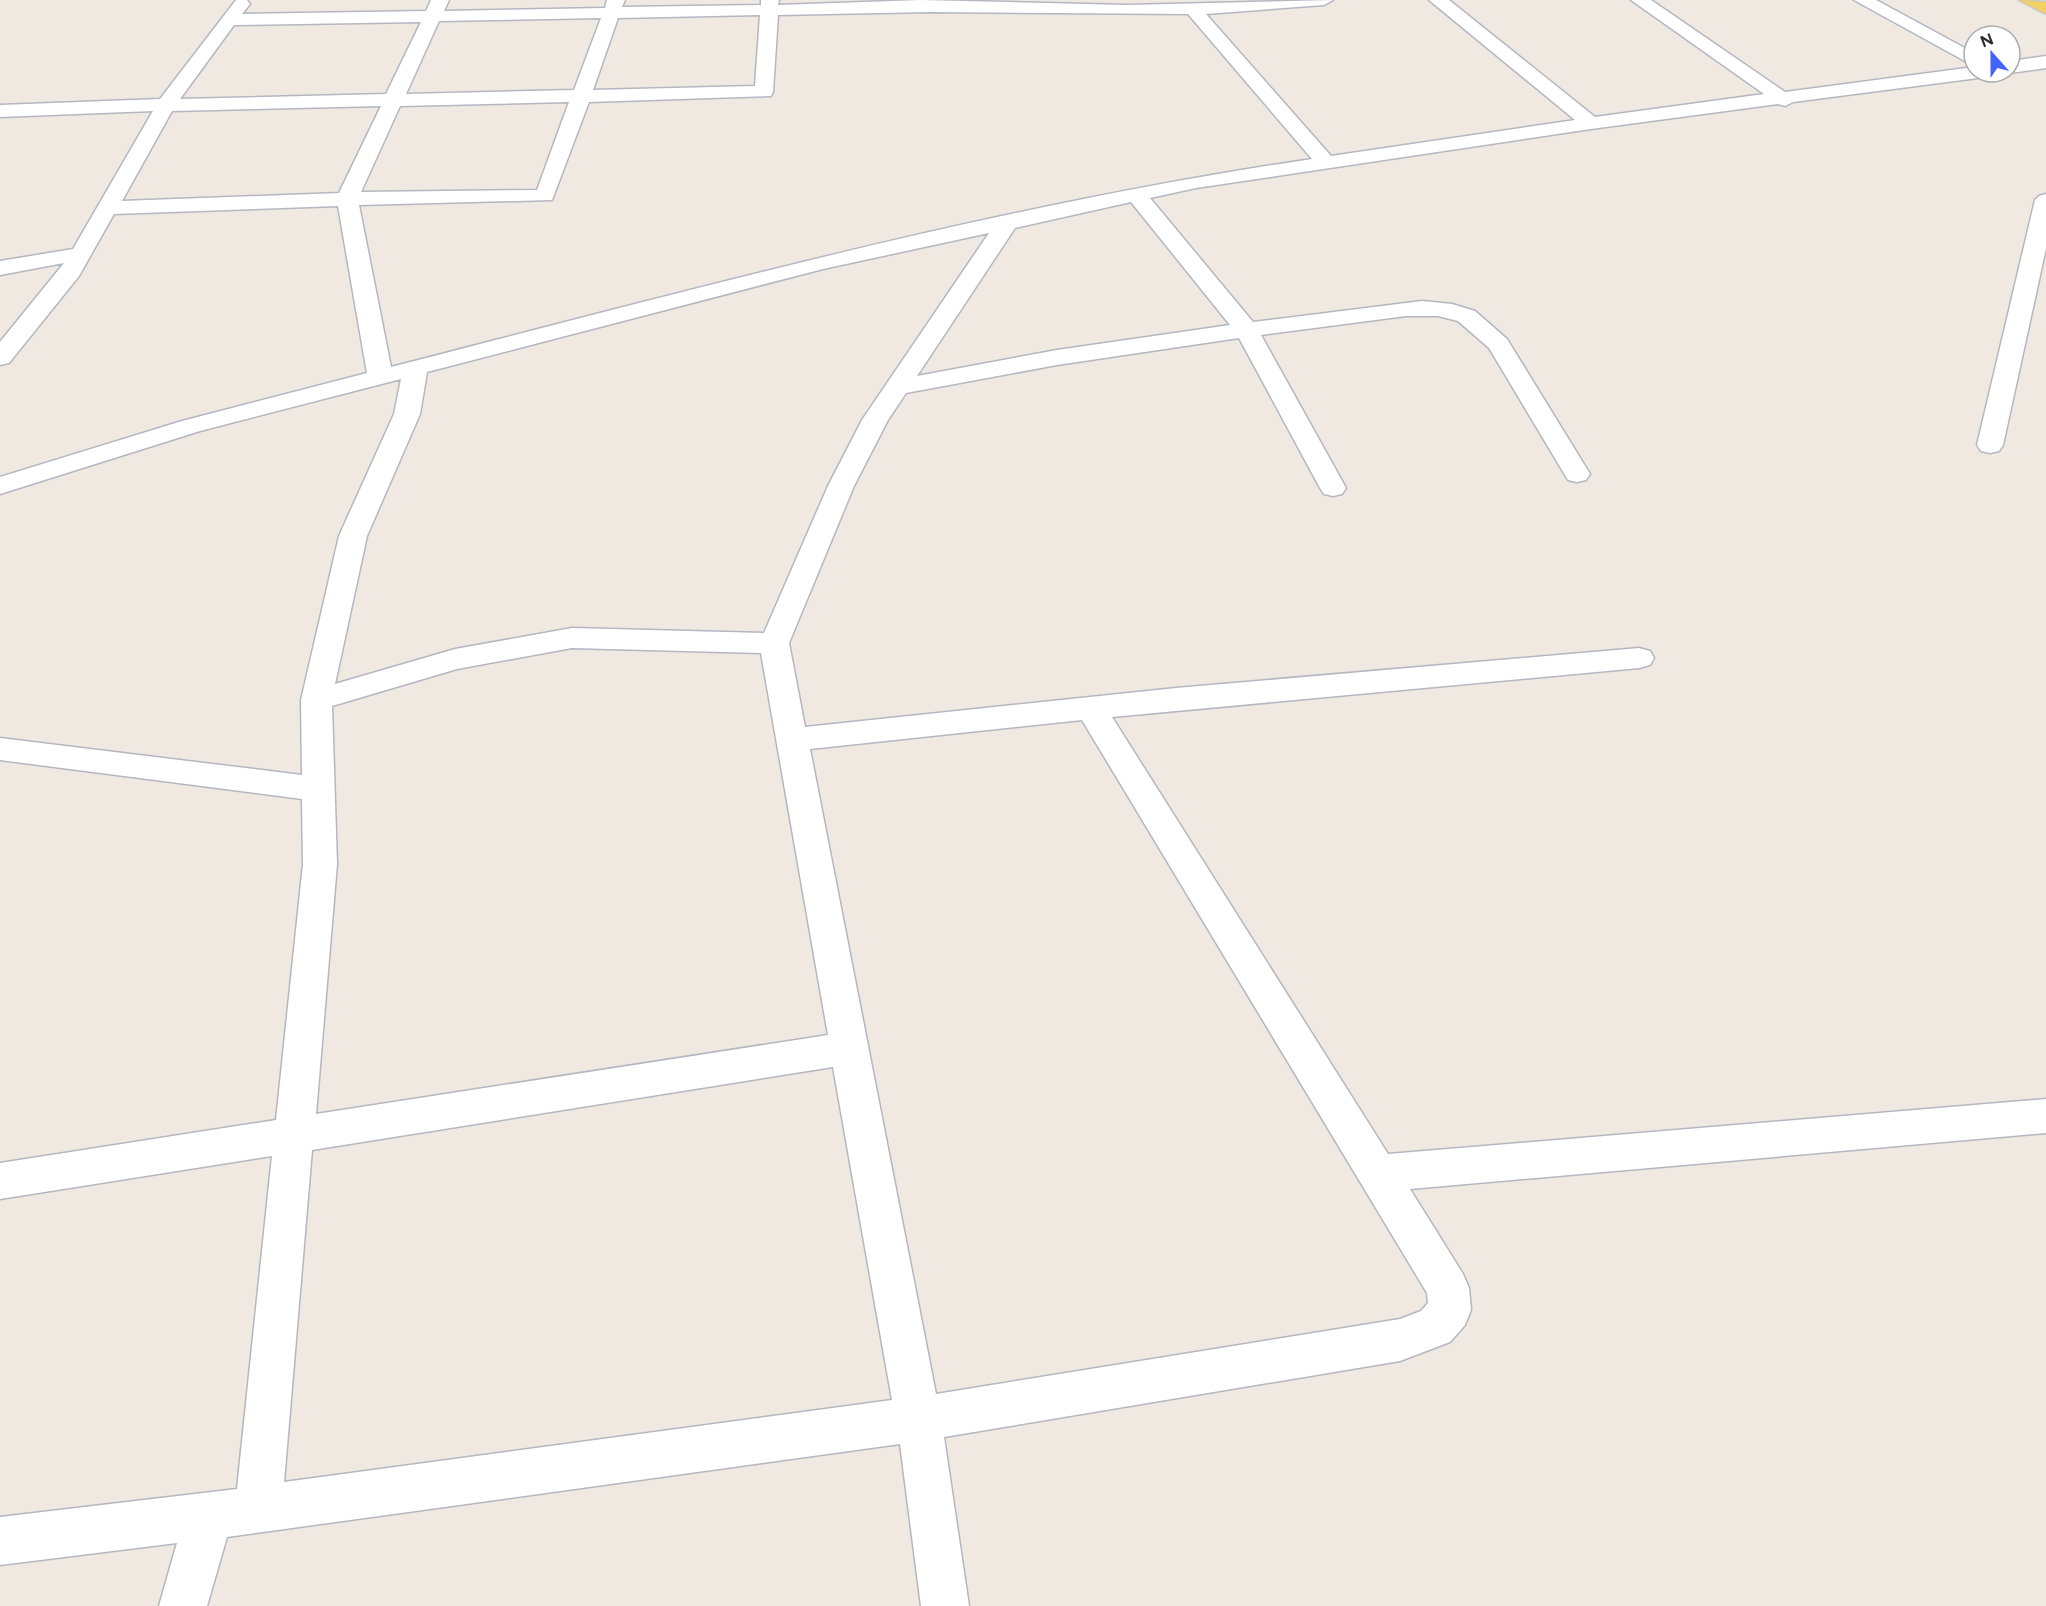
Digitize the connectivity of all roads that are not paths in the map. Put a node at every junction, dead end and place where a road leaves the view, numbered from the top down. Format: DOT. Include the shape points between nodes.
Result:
graph roads {
  1 [pos="244,0"];
  2 [pos="1324,0"];
  3 [pos="1438,0"];
  4 [pos="1640,0"];
  5 [pos="1863,0"];
  6 [pos="2028,0"];
  7 [pos="930,4"];
  8 [pos="1059,4"];
  9 [pos="770,5"];
  10 [pos="1142,5"];
  11 [pos="615,7"];
  12 [pos="436,9"];
  13 [pos="1193,9"];
  14 [pos="2046,9"];
  15 [pos="229,20"];
  16 [pos="1962,54"];
  17 [pos="2046,62"];
  18 [pos="2022,66"];
  19 [pos="1962,74"];
  20 [pos="583,96"];
  21 [pos="393,100"];
  22 [pos="1785,100"];
  23 [pos="166,105"];
  24 [pos="0,111"];
  25 [pos="1591,123"];
  26 [pos="1325,161"];
  27 [pos="1136,195"];
  28 [pos="347,199"];
  29 [pos="2046,200"];
  30 [pos="107,208"];
  31 [pos="1007,223"];
  32 [pos="80,254"];
  33 [pos="0,268"];
  34 [pos="1246,329"];
  35 [pos="0,358"];
  36 [pos="416,367"];
  37 [pos="380,376"];
  38 [pos="898,387"];
  39 [pos="1990,445"];
  40 [pos="1577,474"];
  41 [pos="0,486"];
  42 [pos="1333,488"];
  43 [pos="774,644"];
  44 [pos="1639,658"];
  45 [pos="316,700"];
  46 [pos="1091,709"];
  47 [pos="792,740"];
  48 [pos="0,749"];
  49 [pos="318,789"];
  50 [pos="850,1048"];
  51 [pos="2046,1116"];
  52 [pos="294,1135"];
  53 [pos="1380,1173"];
  54 [pos="0,1181"];
  55 [pos="918,1419"];
  56 [pos="258,1509"];
  57 [pos="209,1516"];
  58 [pos="0,1541"];
  59 [pos="183,1606"];
  60 [pos="945,1606"];
  1 -- 15 [label="street"];
  2 -- 13 [label="street"];
  3 -- 25 [label="street"];
  4 -- 22 [label="street"];
  5 -- 16 [label="street"];
  6 -- 14 [label="main road"];
  7 -- 8 [label="street"];
  7 -- 9 [label="street"];
  8 -- 10 [label="street"];
  9 -- 11 [label="street"];
  9 -- 20 [label="street" via="764,92"];
  10 -- 13 [label="street"];
  11 -- 12 [label="street"];
  11 -- 20 [label="street"];
  12 -- 15 [label="street"];
  12 -- 21 [label="street"];
  13 -- 26 [label="street"];
  15 -- 23 [label="street"];
  17 -- 18 [label="street"];
  19 -- 22 [label="street"];
  20 -- 21 [label="street"];
  20 -- 28 [label="street" via="545,196"];
  21 -- 23 [label="street"];
  21 -- 28 [label="street"];
  22 -- 25 [label="street"];
  23 -- 24 [label="street"];
  23 -- 30 [label="street"];
  25 -- 26 [label="street"];
  26 -- 27 [label="street"];
  27 -- 31 [label="street"];
  27 -- 34 [label="street"];
  28 -- 30 [label="street"];
  28 -- 37 [label="street"];
  29 -- 39 [label="street"];
  30 -- 32 [label="street"];
  31 -- 36 [label="street" via="821,262"];
  31 -- 38 [label="street"];
  32 -- 33 [label="street"];
  32 -- 35 [label="street" via="71,271"];
  34 -- 38 [label="street" via="1023,361"];
  34 -- 40 [label="street" via="1419,309 1450,310 1468,316 1499,344"];
  34 -- 42 [label="street"];
  36 -- 37 [label="street"];
  36 -- 45 [label="street" via="407,414 353,536"];
  37 -- 41 [label="street" via="191,426"];
  38 -- 43 [label="street" via="875,420 842,486"];
  43 -- 45 [label="street" via="572,638 455,659"];
  43 -- 47 [label="street"];
  44 -- 46 [label="street"];
  45 -- 49 [label="street"];
  46 -- 47 [label="street"];
  46 -- 53 [label="street"];
  47 -- 50 [label="street"];
  48 -- 49 [label="street"];
  49 -- 52 [label="street" via="320,864"];
  50 -- 52 [label="street"];
  50 -- 55 [label="street"];
  51 -- 53 [label="street"];
  52 -- 54 [label="street"];
  52 -- 56 [label="street"];
  53 -- 55 [label="street" via="1448,1288 1450,1310 1435,1327 1400,1340"];
  55 -- 56 [label="street"];
  55 -- 60 [label="street"];
  56 -- 57 [label="street"];
  57 -- 58 [label="street"];
  57 -- 59 [label="street"];
}
